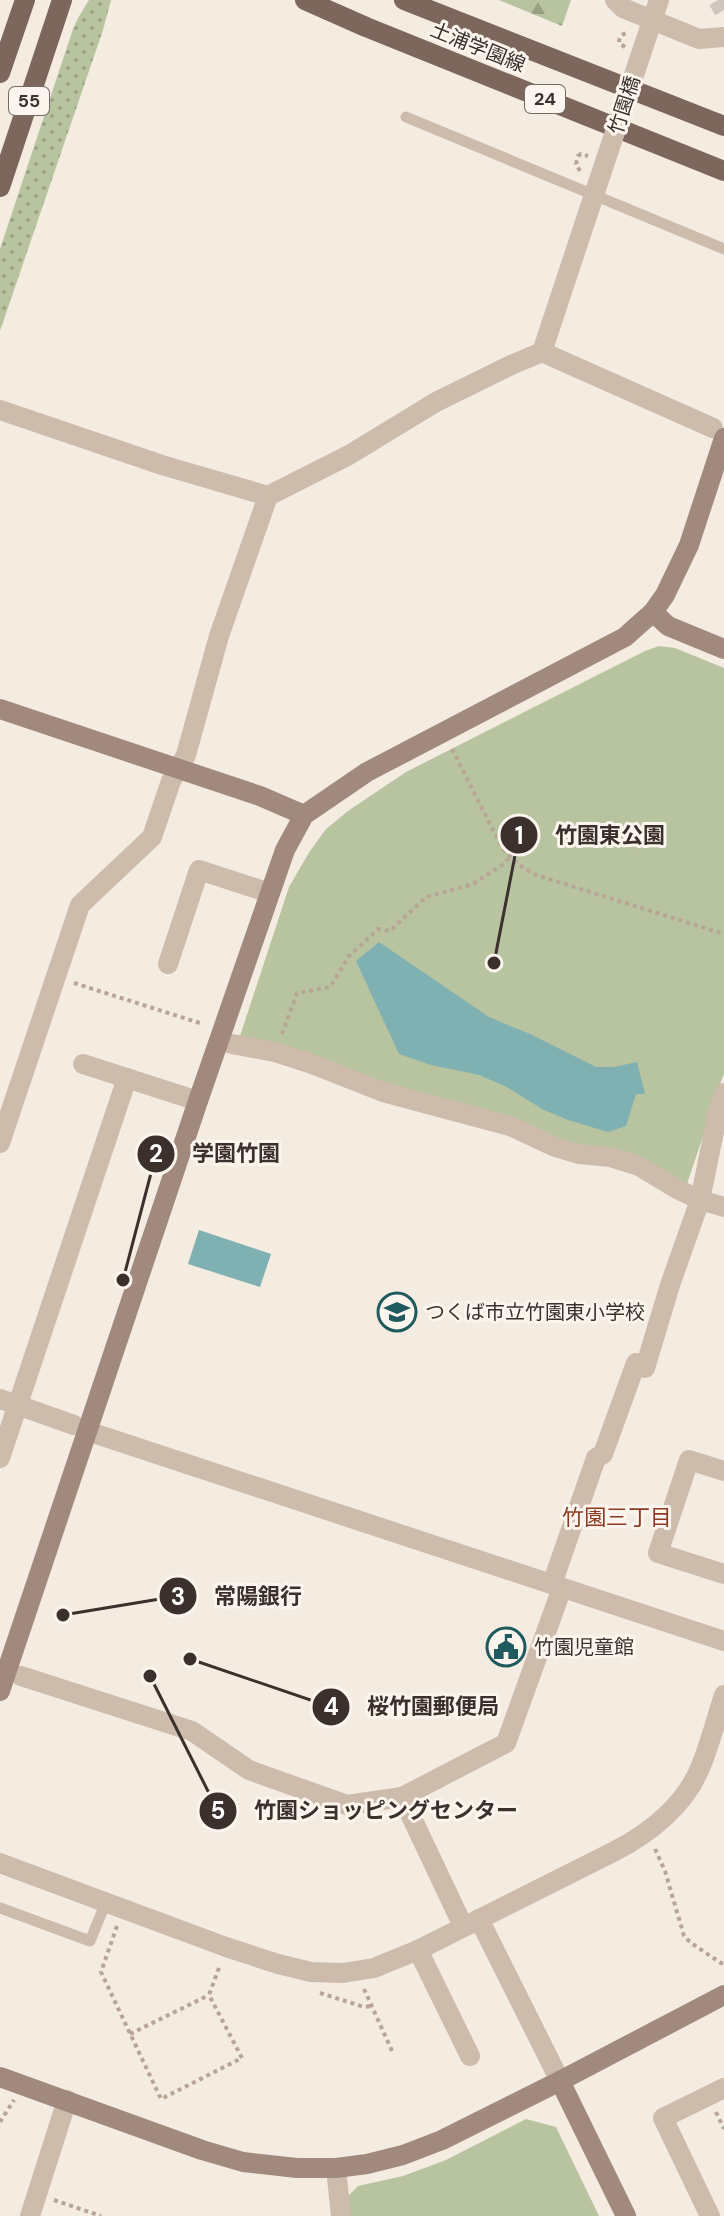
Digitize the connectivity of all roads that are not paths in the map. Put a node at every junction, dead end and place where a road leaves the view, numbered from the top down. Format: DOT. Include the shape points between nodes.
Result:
graph roads {
  1 [pos="24,0"];
  2 [pos="305,0"];
  3 [pos="404,0"];
  4 [pos="615,0"];
  5 [pos="659,0"];
  6 [pos="64,5"];
  7 [pos="724,37"];
  8 [pos="0,73"];
  9 [pos="406,117"];
  10 [pos="724,126"];
  11 [pos="724,171"];
  12 [pos="0,187"];
  13 [pos="724,249"];
  14 [pos="542,352"];
  15 [pos="1,411"];
  16 [pos="718,433"];
  17 [pos="268,496"];
  18 [pos="653,612"];
  19 [pos="724,649"];
  20 [pos="0,709"];
  21 [pos="178,768"];
  22 [pos="304,815"];
  23 [pos="270,893"];
  24 [pos="168,964"];
  25 [pos="232,1044"];
  26 [pos="83,1064"];
  27 [pos="127,1078"];
  28 [pos="724,1093"];
  29 [pos="198,1101"];
  30 [pos="0,1143"];
  31 [pos="700,1200"];
  32 [pos="724,1207"];
  33 [pos="9,1402"];
  34 [pos="80,1428"];
  35 [pos="0,1458"];
  36 [pos="724,1471"];
  37 [pos="724,1574"];
  38 [pos="564,1588"];
  39 [pos="724,1641"];
  40 [pos="6,1679"];
  41 [pos="724,1695"];
  42 [pos="402,1797"];
  43 [pos="0,1863"];
  44 [pos="115,1906"];
  45 [pos="0,1908"];
  46 [pos="471,1922"];
  47 [pos="418,1950"];
  48 [pos="724,1995"];
  49 [pos="470,2056"];
  50 [pos="0,2077"];
  51 [pos="560,2081"];
  52 [pos="724,2088"];
  53 [pos="67,2100"];
  54 [pos="336,2168"];
  55 [pos="30,2216"];
  56 [pos="341,2216"];
  57 [pos="626,2216"];
  58 [pos="710,2216"];
  1 -- 8 [label="main road, 55"];
  2 -- 11 [label="main road, 土浦学園線 / 24"];
  3 -- 10 [label="main road, 土浦学園線 / 24"];
  4 -- 7 [label="street" via="699,39"];
  5 -- 14 [label="street, 竹園橋, bridge"];
  6 -- 12 [label="main road, 55"];
  9 -- 13 [label="lane"];
  14 -- 16 [label="street"];
  14 -- 17 [label="street" via="436,402"];
  15 -- 17 [label="street"];
  16 -- 18 [label="street" via="689,545"];
  17 -- 21 [label="street"];
  18 -- 19 [label="street" via="668,626"];
  18 -- 22 [label="street" via="625,637 367,772"];
  20 -- 21 [label="street"];
  21 -- 22 [label="street"];
  21 -- 30 [label="street" via="152,837 80,905"];
  22 -- 23 [label="street"];
  23 -- 24 [label="street" via="199,870"];
  23 -- 29 [label="street"];
  25 -- 31 [label="street" via="275,1052 383,1092 510,1126 555,1147 639,1166"];
  26 -- 27 [label="street"];
  27 -- 29 [label="street"];
  27 -- 33 [label="street"];
  28 -- 31 [label="street"];
  29 -- 34 [label="street"];
  31 -- 32 [label="street"];
  31 -- 38 [label="street" via="645,1368 636,1363 603,1454 596,1458"];
  33 -- 34 [label="street"];
  33 -- 35 [label="street"];
  34 -- 38 [label="street"];
  34 -- 40 [label="street"];
  36 -- 37 [label="street" via="689,1460 658,1553"];
  38 -- 39 [label="street"];
  38 -- 42 [label="street" via="506,1743"];
  40 -- 42 [label="street" via="192,1731 249,1770 347,1805"];
  41 -- 46 [label="street" via="700,1770 656,1826"];
  42 -- 46 [label="street"];
  43 -- 44 [label="street"];
  44 -- 45 [label="lane" via="90,1941"];
  44 -- 47 [label="street" via="311,1972 357,1972"];
  46 -- 47 [label="street"];
  46 -- 51 [label="street"];
  47 -- 49 [label="street"];
  48 -- 51 [label="street"];
  50 -- 53 [label="street"];
  51 -- 54 [label="street" via="442,2140 403,2155"];
  51 -- 57 [label="street"];
  52 -- 58 [label="street" via="663,2118"];
  53 -- 54 [label="street" via="243,2162"];
  53 -- 55 [label="street"];
  54 -- 56 [label="street"];
}
